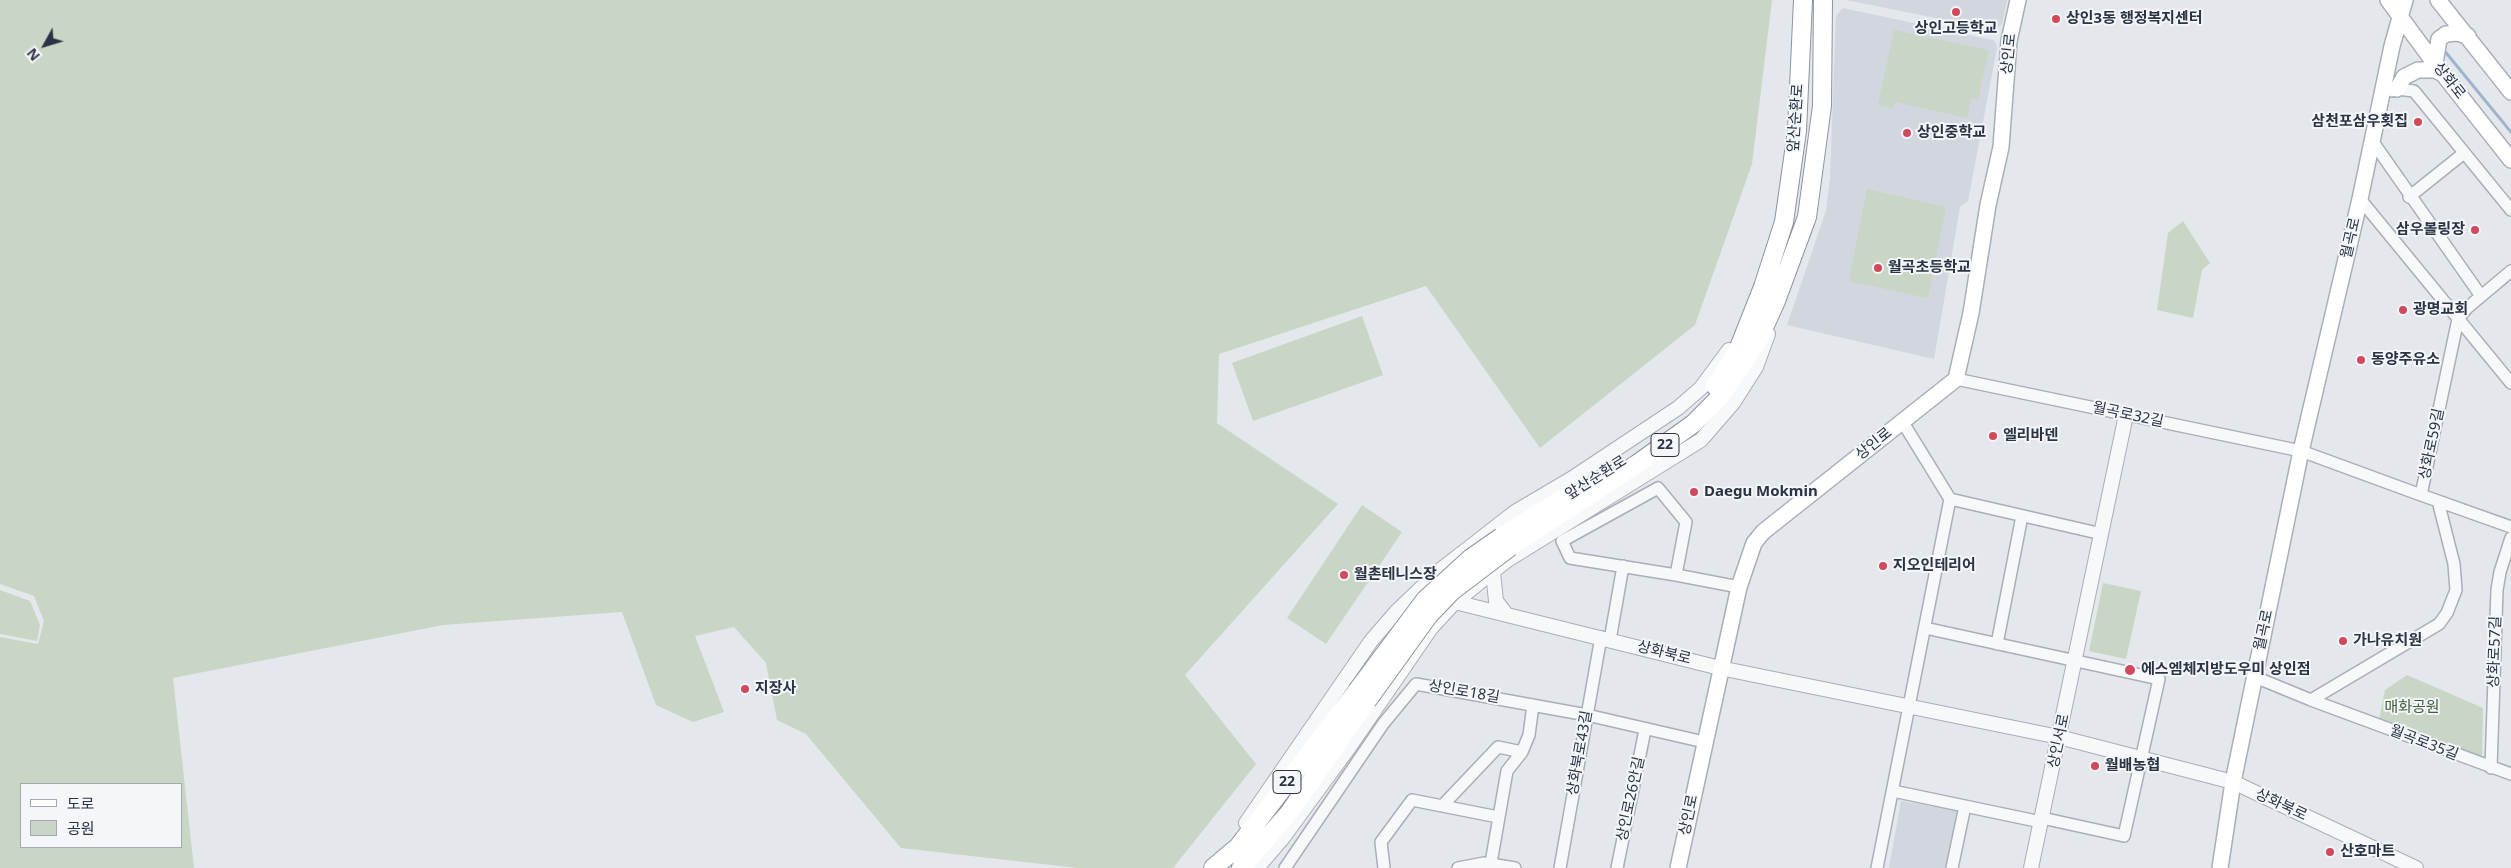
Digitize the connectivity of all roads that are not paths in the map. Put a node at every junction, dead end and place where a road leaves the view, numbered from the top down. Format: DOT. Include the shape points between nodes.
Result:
graph roads {
  1 [pos="1803,0"];
  2 [pos="1823,0"];
  3 [pos="2018,0"];
  4 [pos="2388,0"];
  5 [pos="2405,0"];
  6 [pos="2438,0"];
  7 [pos="2400,15"];
  8 [pos="2468,36"];
  9 [pos="2439,69"];
  10 [pos="2397,89"];
  11 [pos="2511,92"];
  12 [pos="2382,96"];
  13 [pos="2373,142"];
  14 [pos="2464,154"];
  15 [pos="2511,160"];
  16 [pos="2409,197"];
  17 [pos="2360,199"];
  18 [pos="2511,210"];
  19 [pos="2511,271"];
  20 [pos="2481,296"];
  21 [pos="1776,301"];
  22 [pos="2458,319"];
  23 [pos="1956,379"];
  24 [pos="2511,383"];
  25 [pos="2126,415"];
  26 [pos="1902,421"];
  27 [pos="2301,451"];
  28 [pos="2421,494"];
  29 [pos="1950,499"];
  30 [pos="2438,501"];
  31 [pos="2022,516"];
  32 [pos="2511,527"];
  33 [pos="2102,534"];
  34 [pos="2511,538"];
  35 [pos="1499,539"];
  36 [pos="1623,566"];
  37 [pos="1497,568"];
  38 [pos="1676,575"];
  39 [pos="1739,586"];
  40 [pos="1420,590"];
  41 [pos="1455,602"];
  42 [pos="1506,614"];
  43 [pos="1926,628"];
  44 [pos="1605,638"];
  45 [pos="1997,644"];
  46 [pos="2076,660"];
  47 [pos="1720,668"];
  48 [pos="2255,677"];
  49 [pos="1362,696"];
  50 [pos="2311,700"];
  51 [pos="1532,705"];
  52 [pos="1910,707"];
  53 [pos="1587,715"];
  54 [pos="1645,730"];
  55 [pos="2059,737"];
  56 [pos="1704,742"];
  57 [pos="1522,752"];
  58 [pos="2140,758"];
  59 [pos="2492,768"];
  60 [pos="2511,774"];
  61 [pos="2233,782"];
  62 [pos="1893,791"];
  63 [pos="1442,806"];
  64 [pos="1965,806"];
  65 [pos="1498,817"];
  66 [pos="2042,820"];
  67 [pos="1486,865"];
  68 [pos="1204,868"];
  69 [pos="1213,868"];
  70 [pos="1241,868"];
  71 [pos="1257,868"];
  72 [pos="1285,868"];
  73 [pos="1384,868"];
  74 [pos="1458,868"];
  75 [pos="1515,868"];
  76 [pos="1560,868"];
  77 [pos="1617,868"];
  78 [pos="1678,868"];
  79 [pos="1877,868"];
  80 [pos="1952,868"];
  81 [pos="2032,868"];
  82 [pos="2220,868"];
  83 [pos="2416,868"];
  1 -- 35 [label="highway, 앞산순환로 / 22" via="1797,131 1784,222 1738,350 1721,379 1686,418"];
  2 -- 21 [label="highway, 앞산순환로 / 22" via="1822,106 1807,217"];
  3 -- 23 [label="main road, 상인로" via="2009,40 2001,147"];
  4 -- 7 [label="main road, 상화로"];
  5 -- 7 [label="main road, 월곡로"];
  6 -- 8 [label="main road"];
  7 -- 9 [label="main road, 상화로"];
  7 -- 12 [label="main road, 월곡로"];
  8 -- 9 [label="main road" via="2446,34 2439,39"];
  8 -- 11 [label="main road"];
  9 -- 10 [label="main road" via="2418,70 2404,77"];
  9 -- 15 [label="main road, 상화로"];
  10 -- 12 [label="street"];
  10 -- 14 [label="street" via="2414,91"];
  12 -- 13 [label="main road, 월곡로"];
  13 -- 16 [label="street"];
  13 -- 17 [label="main road, 월곡로"];
  14 -- 16 [label="street"];
  14 -- 18 [label="street"];
  16 -- 20 [label="street"];
  17 -- 22 [label="street"];
  17 -- 27 [label="main road, 월곡로"];
  19 -- 20 [label="street"];
  20 -- 22 [label="street"];
  21 -- 35 [label="highway, 앞산순환로 / 22" via="1758,343 1741,370 1693,424 1637,464"];
  21 -- 37 [label="street" via="1756,367 1733,403 1701,440"];
  22 -- 24 [label="street"];
  22 -- 28 [label="street, 상화로59길"];
  23 -- 25 [label="street, 월곡로32길"];
  23 -- 26 [label="main road, 상인로"];
  25 -- 27 [label="street, 월곡로32길"];
  25 -- 33 [label="street, 상인서로"];
  26 -- 29 [label="street"];
  26 -- 39 [label="main road, 상인로" via="1763,532 1754,542"];
  27 -- 28 [label="street"];
  27 -- 48 [label="main road, 월곡로"];
  28 -- 30 [label="street, 상화로59길"];
  29 -- 31 [label="street"];
  29 -- 43 [label="street"];
  30 -- 32 [label="street"];
  30 -- 50 [label="street, 상화로59길" via="2454,564 2456,590 2447,613 2439,624"];
  31 -- 33 [label="street"];
  31 -- 45 [label="street"];
  33 -- 46 [label="street, 상인서로"];
  34 -- 59 [label="street, 상화로57길" via="2497,590"];
  35 -- 37 [label="street" via="1484,542 1486,554"];
  35 -- 40 [label="street" via="1439,571"];
  35 -- 49 [label="highway, 앞산순환로 / 22, bridge" via="1471,558 1424,600"];
  36 -- 38 [label="street"];
  36 -- 38 [label="street" via="1570,558 1562,541 1658,488 1686,522"];
  36 -- 44 [label="street, 상화북로43길"];
  37 -- 41 [label="street"];
  37 -- 42 [label="street" via="1496,601"];
  38 -- 39 [label="street"];
  39 -- 47 [label="main road, 상인로"];
  40 -- 41 [label="street, 상화북로"];
  40 -- 68 [label="street" via="1377,634 1241,831"];
  41 -- 42 [label="street, 상화북로"];
  41 -- 71 [label="street" via="1430,628 1350,746 1282,840"];
  42 -- 44 [label="street, 상화북로"];
  43 -- 45 [label="street"];
  43 -- 52 [label="street"];
  44 -- 47 [label="street, 상화북로"];
  44 -- 53 [label="street, 상화북로43길"];
  45 -- 46 [label="street"];
  46 -- 55 [label="street, 상인서로"];
  46 -- 58 [label="street" via="2159,680"];
  47 -- 52 [label="street, 상화북로"];
  47 -- 56 [label="main road, 상인로"];
  48 -- 50 [label="street, 월곡로35길"];
  48 -- 61 [label="main road, 월곡로"];
  49 -- 69 [label="highway, 앞산순환로 / 22" via="1238,846"];
  49 -- 70 [label="highway, 앞산순환로 / 22" via="1289,813"];
  50 -- 59 [label="street, 월곡로35길"];
  51 -- 53 [label="street, 상인로18길"];
  51 -- 57 [label="street" via="1529,734"];
  51 -- 72 [label="street, 상인로18길" via="1416,684 1391,713"];
  52 -- 55 [label="street, 상화북로"];
  52 -- 62 [label="street"];
  53 -- 54 [label="street, 상인로18길"];
  53 -- 76 [label="street, 상화북로43길"];
  54 -- 56 [label="street, 상인로18길"];
  54 -- 77 [label="street, 상인로26안길"];
  55 -- 58 [label="street, 상화북로"];
  55 -- 66 [label="street, 상인서로"];
  56 -- 78 [label="main road, 상인로"];
  57 -- 63 [label="street" via="1498,747"];
  57 -- 65 [label="street" via="1507,771"];
  58 -- 61 [label="street, 상화북로"];
  58 -- 66 [label="street" via="2124,836"];
  59 -- 60 [label="street, 월곡로35길"];
  61 -- 82 [label="main road, 월곡로"];
  61 -- 83 [label="street, 상화북로"];
  62 -- 64 [label="street"];
  62 -- 79 [label="street"];
  63 -- 65 [label="street"];
  63 -- 73 [label="street" via="1412,800 1381,842"];
  64 -- 66 [label="street"];
  64 -- 80 [label="street"];
  65 -- 67 [label="street"];
  66 -- 81 [label="street, 상인서로"];
  67 -- 74 [label="street"];
  67 -- 75 [label="street"];
}
